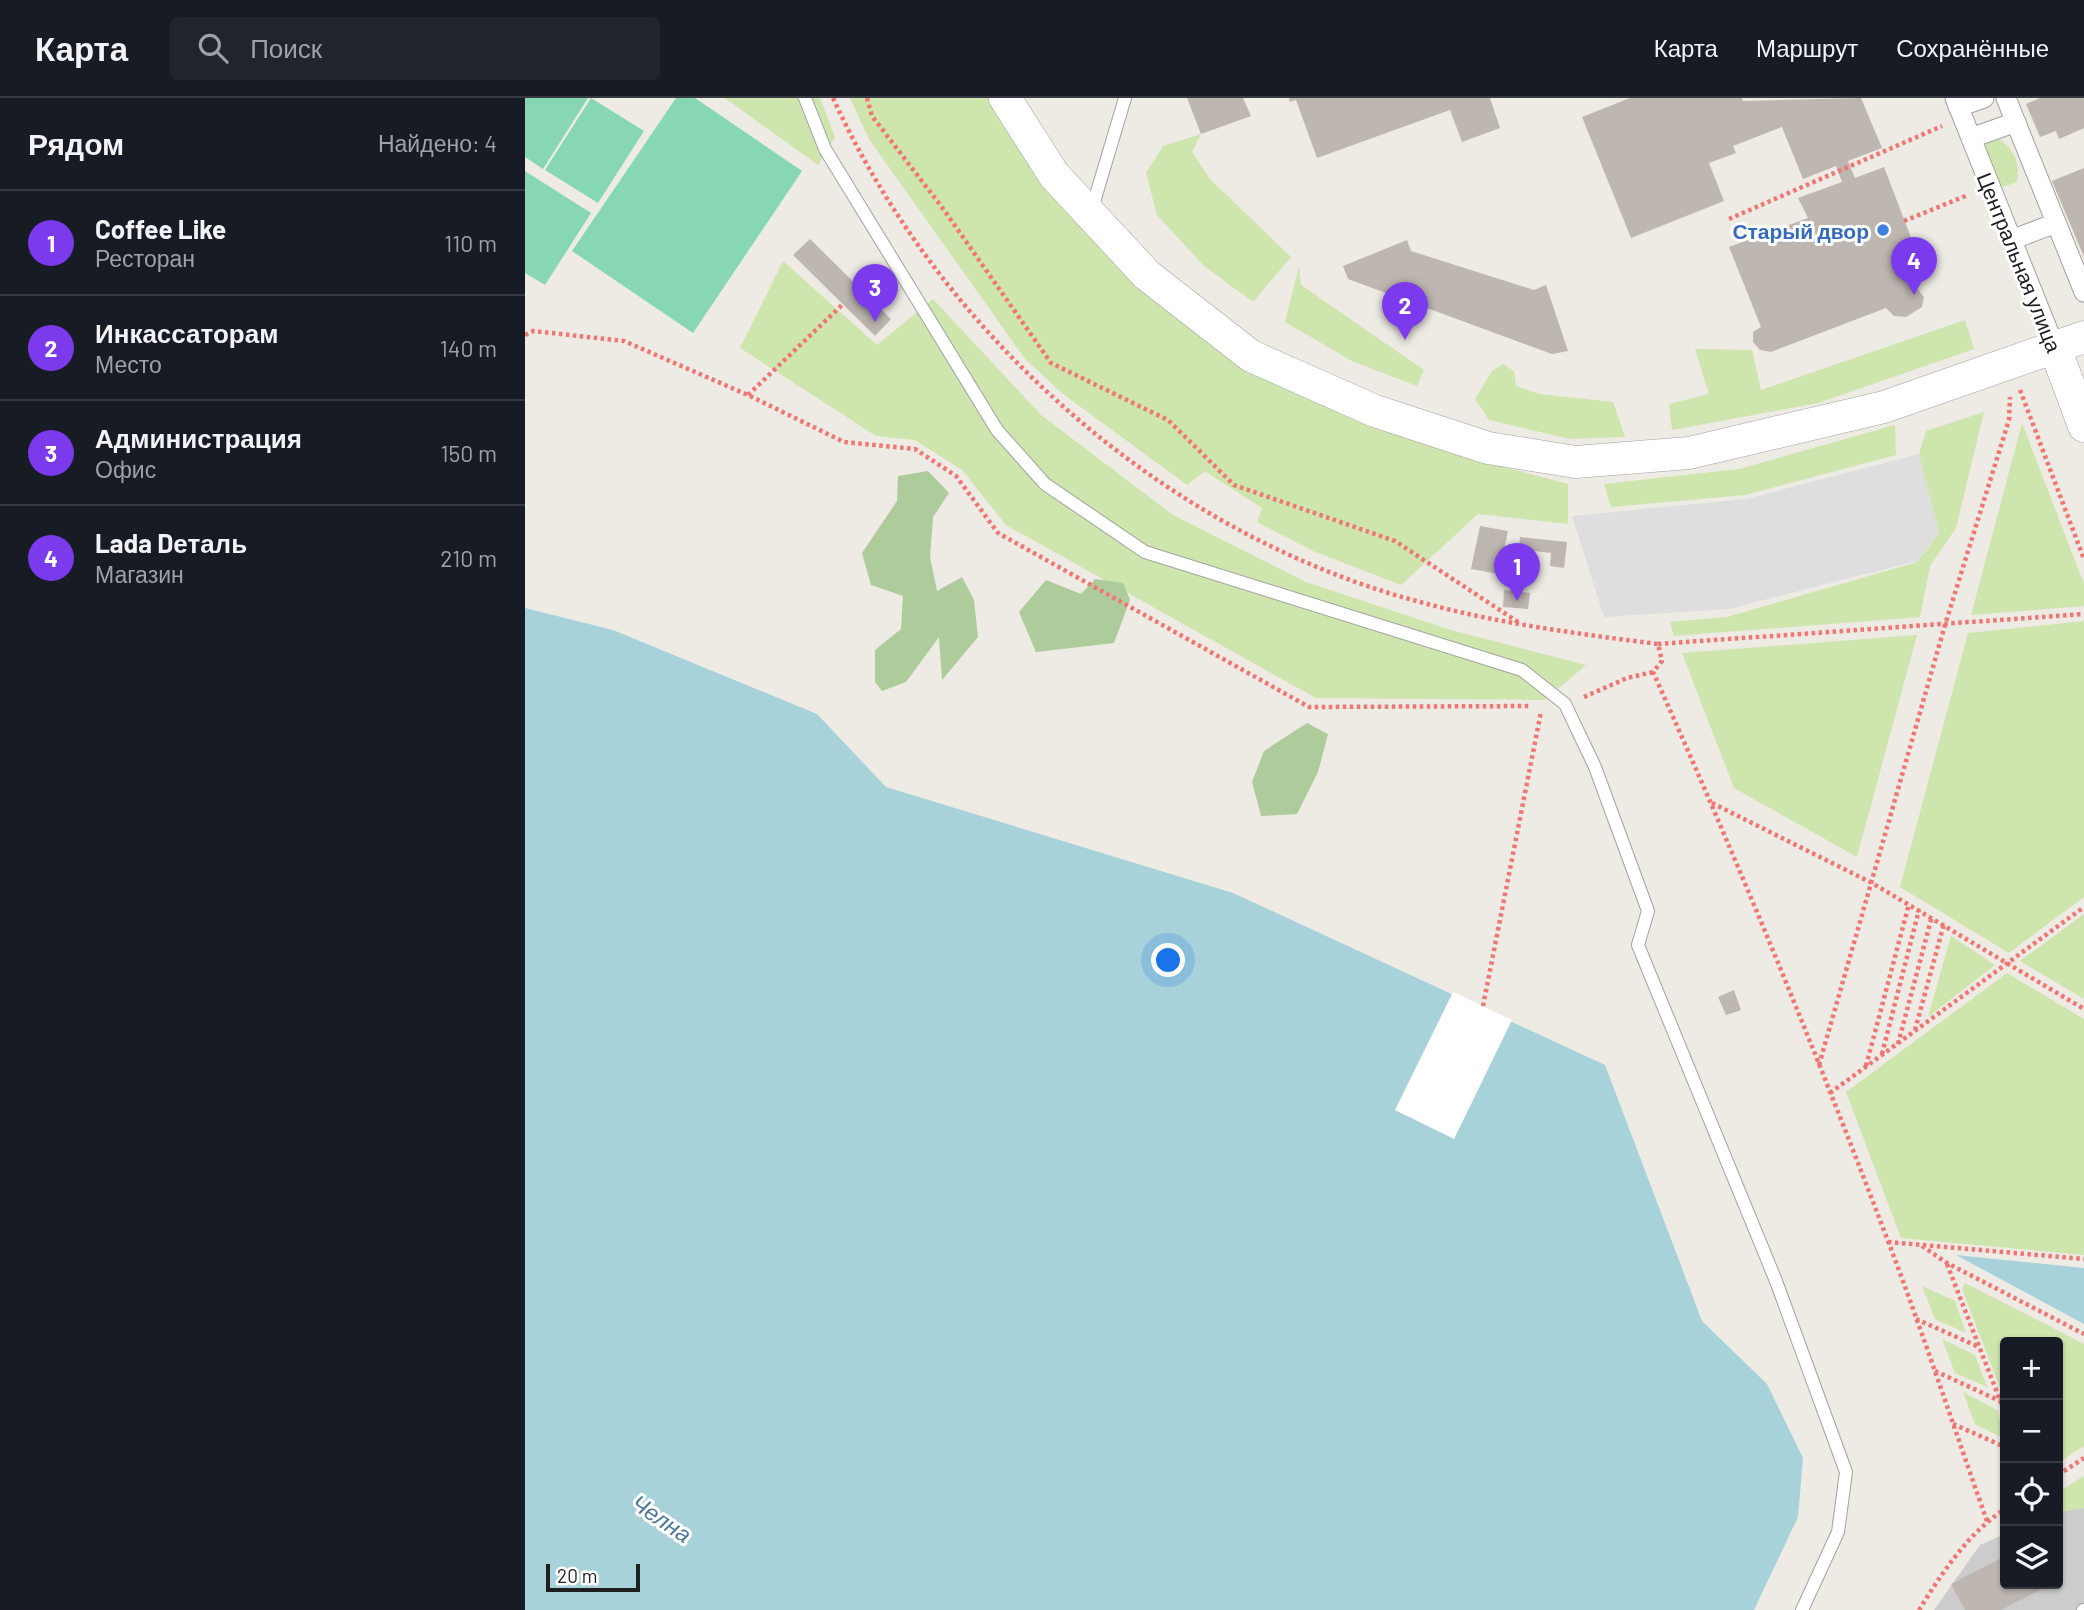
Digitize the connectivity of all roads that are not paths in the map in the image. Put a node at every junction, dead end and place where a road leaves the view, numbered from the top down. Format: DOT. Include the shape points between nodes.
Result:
graph roads {
  1 [pos="805,98"];
  2 [pos="1005,98"];
  3 [pos="1125,98"];
  4 [pos="1984,98"];
  5 [pos="2006,98"];
  6 [pos="1958,108"];
  7 [pos="2016,122"];
  8 [pos="1971,138"];
  9 [pos="1090,215"];
  10 [pos="2056,223"];
  11 [pos="2011,240"];
  12 [pos="2084,292"];
  13 [pos="2084,337"];
  14 [pos="2055,348"];
  15 [pos="2084,426"];
  16 [pos="1802,1610"];
  1 -- 16 [label="lane" via="825,149 997,430 1045,484 1145,552 1522,670 1565,704 1595,767 1648,911 1638,945 1776,1281 1846,1472 1837,1532"];
  2 -- 9 [label="street" via="1054,175"];
  3 -- 9 [label="lane"];
  4 -- 6 [label="street"];
  5 -- 7 [label="street"];
  6 -- 8 [label="street, Центральная улица"];
  7 -- 8 [label="street"];
  7 -- 10 [label="street"];
  8 -- 11 [label="street, Центральная улица"];
  9 -- 14 [label="street" via="1147,275 1251,356 1375,411 1488,448 1576,462 1689,453 1884,407"];
  10 -- 11 [label="street"];
  10 -- 12 [label="street"];
  11 -- 14 [label="street, Центральная улица"];
  13 -- 14 [label="street"];
  14 -- 15 [label="street, Центральная улица"];
}
